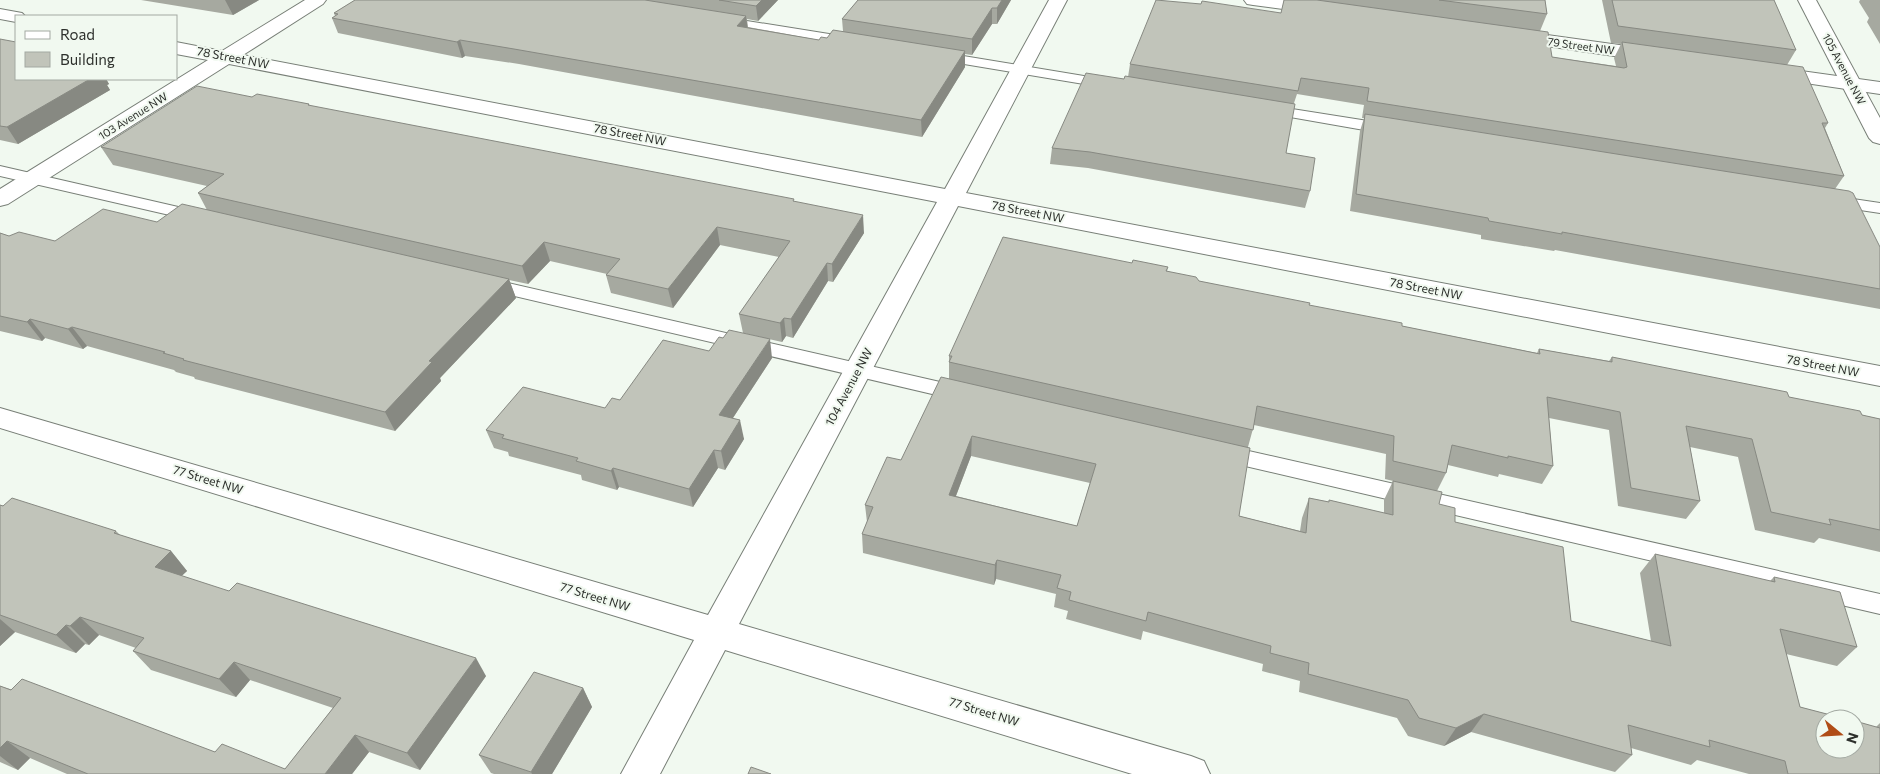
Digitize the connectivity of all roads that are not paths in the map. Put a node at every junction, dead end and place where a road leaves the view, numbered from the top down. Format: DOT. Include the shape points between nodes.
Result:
graph roads {
  1 [pos="316,0"];
  2 [pos="1058,0"];
  3 [pos="1253,0"];
  4 [pos="1807,0"];
  5 [pos="1341,12"];
  6 [pos="0,14"];
  7 [pos="15,17"];
  8 [pos="708,19"];
  9 [pos="1499,34"];
  10 [pos="872,45"];
  11 [pos="178,48"];
  12 [pos="920,53"];
  13 [pos="226,57"];
  14 [pos="1676,59"];
  15 [pos="1021,70"];
  16 [pos="1755,70"];
  17 [pos="1853,84"];
  18 [pos="1119,85"];
  19 [pos="1880,88"];
  20 [pos="1255,107"];
  21 [pos="1402,131"];
  22 [pos="1880,138"];
  23 [pos="0,171"];
  24 [pos="33,178"];
  25 [pos="953,198"];
  26 [pos="1822,199"];
  27 [pos="0,200"];
  28 [pos="1880,208"];
  29 [pos="217,221"];
  30 [pos="469,280"];
  31 [pos="858,370"];
  32 [pos="1880,376"];
  33 [pos="984,399"];
  34 [pos="0,418"];
  35 [pos="1208,450"];
  36 [pos="1880,604"];
  37 [pos="716,633"];
  38 [pos="640,774"];
  39 [pos="1192,774"];
  1 -- 13 [label="street, 103 Avenue NW"];
  2 -- 15 [label="street, 104 Avenue NW"];
  3 -- 5 [label="street"];
  4 -- 17 [label="street, 105 Avenue NW"];
  6 -- 7 [label="street"];
  8 -- 10 [label="lane"];
  9 -- 14 [label="street, 79 Street NW"];
  11 -- 13 [label="street, 78 Street NW"];
  12 -- 15 [label="lane"];
  13 -- 24 [label="street, 103 Avenue NW"];
  13 -- 25 [label="street, 78 Street NW"];
  15 -- 18 [label="lane"];
  15 -- 25 [label="street, 104 Avenue NW"];
  16 -- 17 [label="street"];
  17 -- 19 [label="street"];
  17 -- 22 [label="street, 105 Avenue NW"];
  20 -- 21 [label="lane"];
  23 -- 24 [label="lane"];
  24 -- 27 [label="street, 103 Avenue NW"];
  24 -- 29 [label="lane"];
  25 -- 31 [label="street, 104 Avenue NW"];
  25 -- 32 [label="street, 78 Street NW"];
  26 -- 28 [label="lane"];
  30 -- 31 [label="lane"];
  31 -- 33 [label="lane"];
  31 -- 37 [label="street, 104 Avenue NW"];
  34 -- 37 [label="street, 77 Street NW"];
  35 -- 36 [label="lane"];
  37 -- 38 [label="street, 104 Avenue NW"];
  37 -- 39 [label="street, 77 Street NW"];
}
